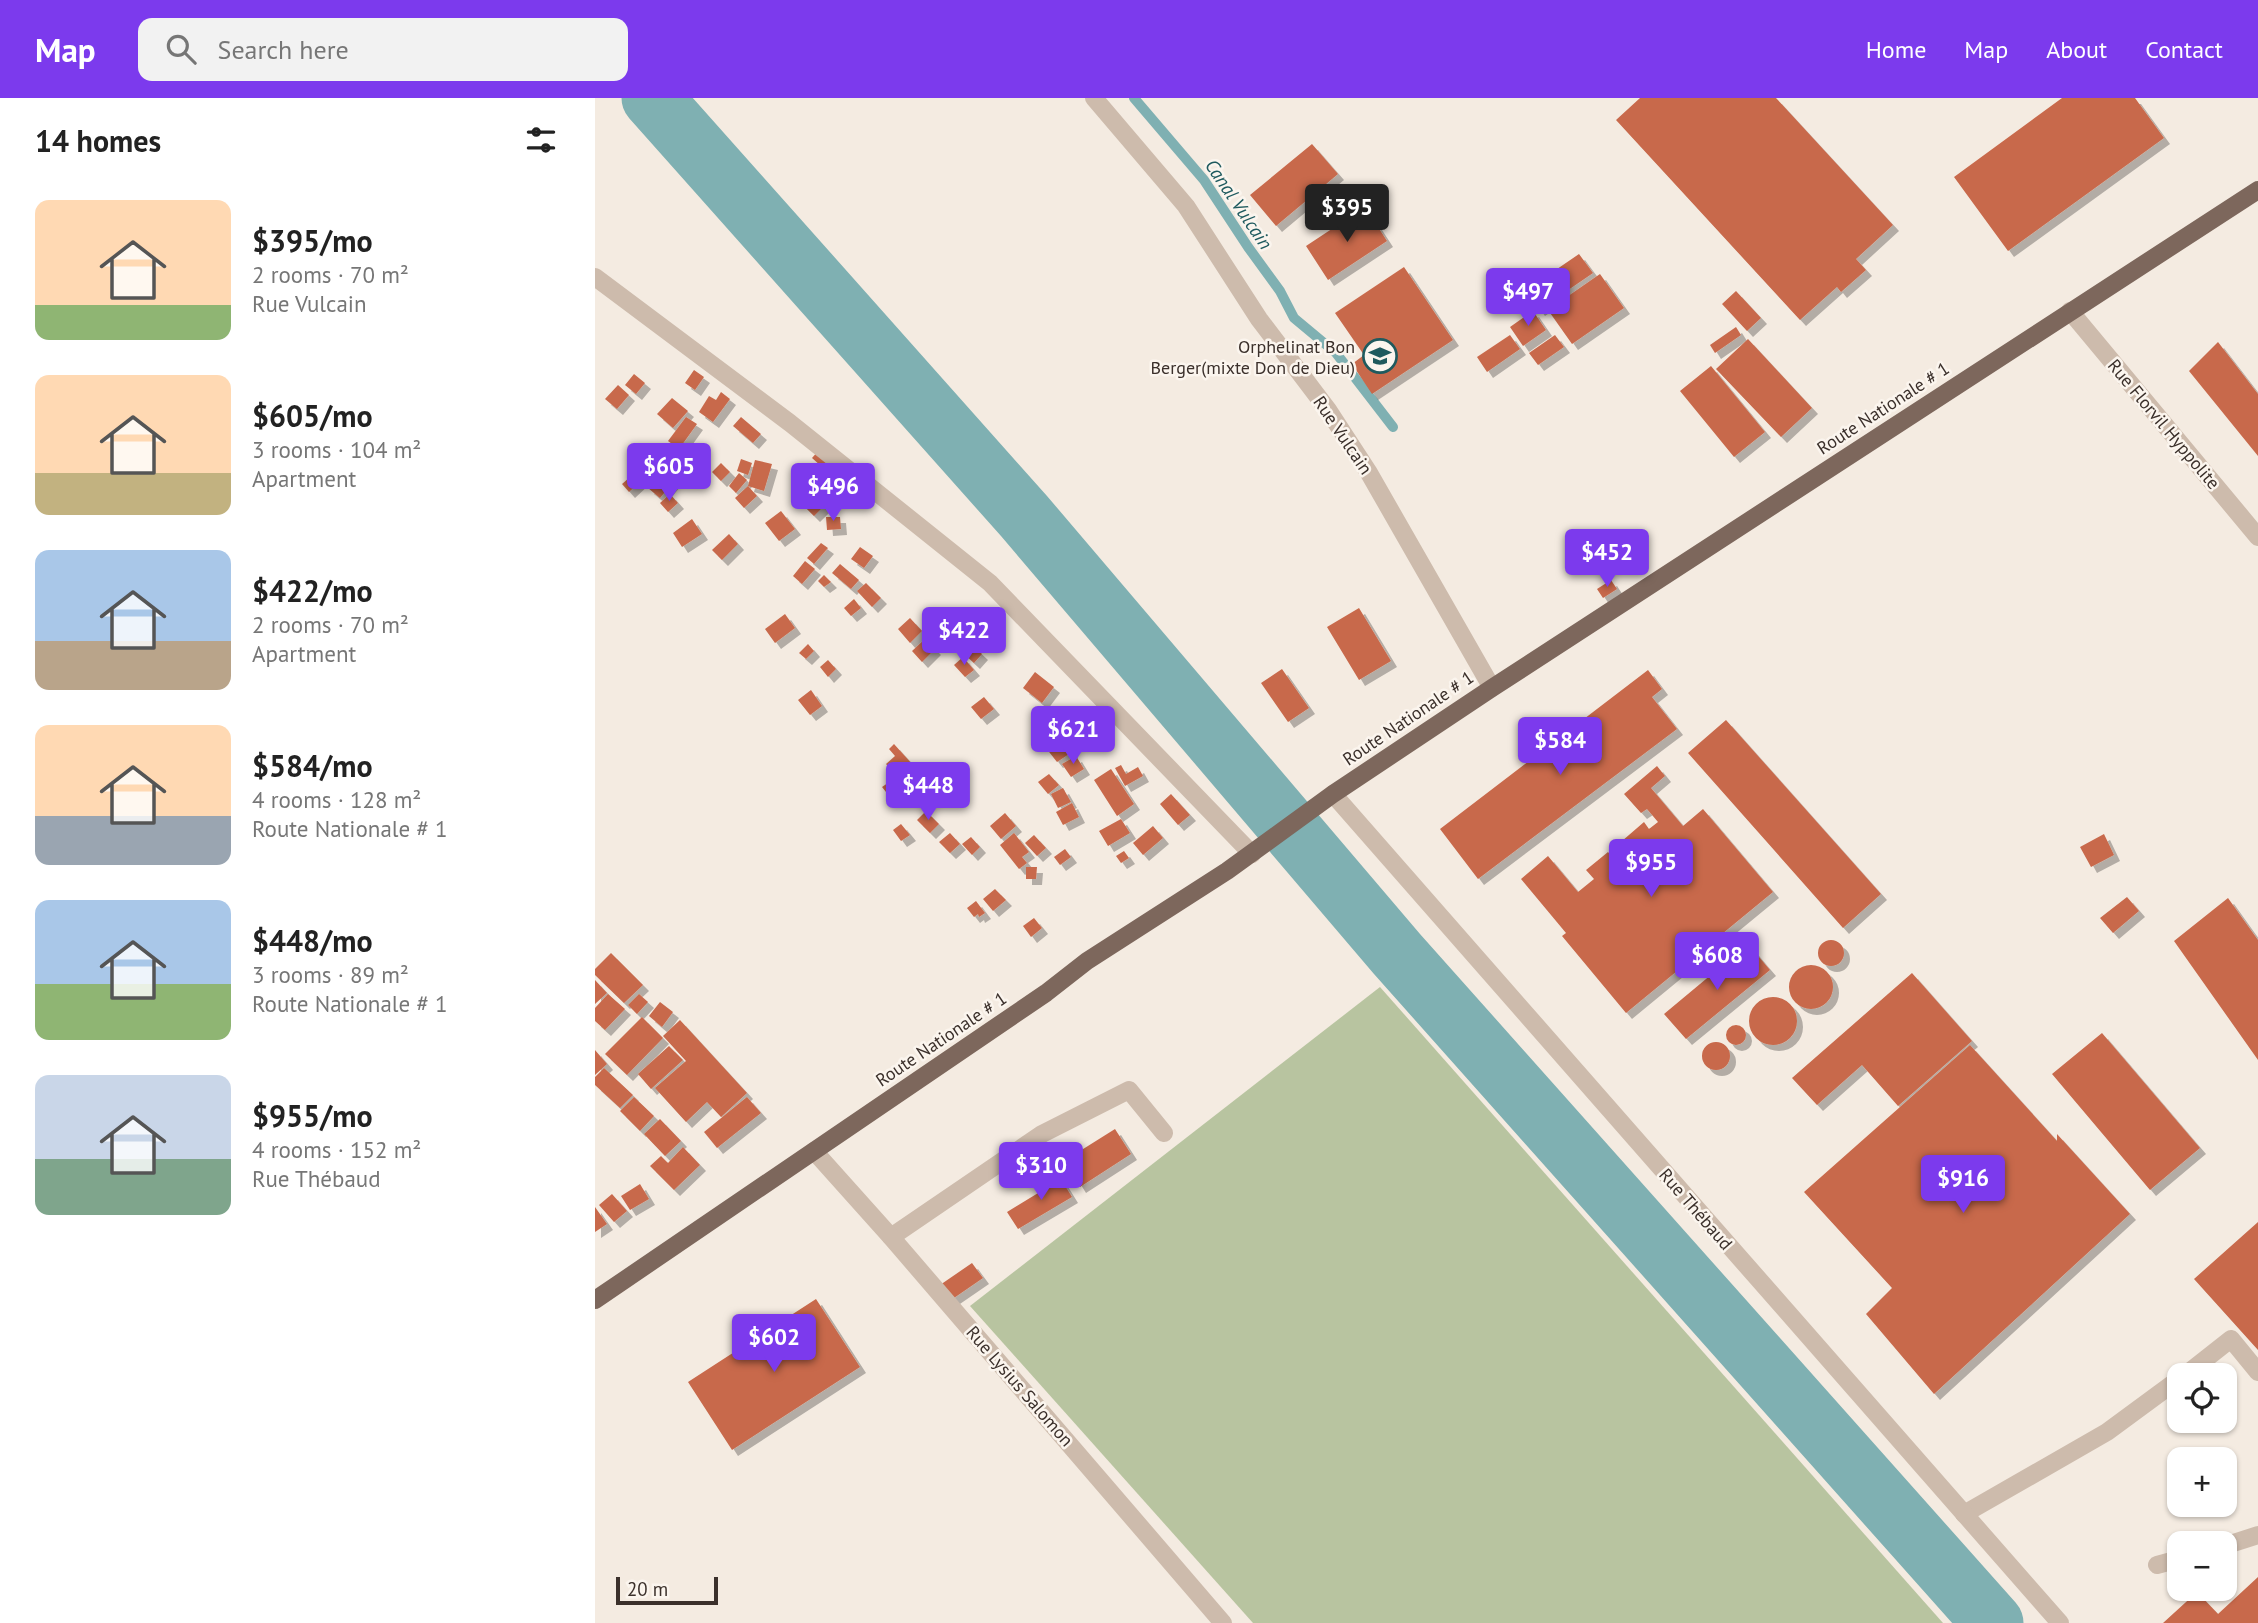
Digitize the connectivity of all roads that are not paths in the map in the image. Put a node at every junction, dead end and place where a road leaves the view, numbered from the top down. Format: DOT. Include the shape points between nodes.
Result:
graph roads {
  1 [pos="1094,98"];
  2 [pos="2258,190"];
  3 [pos="595,276"];
  4 [pos="2070,311"];
  5 [pos="2258,537"];
  6 [pos="1492,688"];
  7 [pos="1333,794"];
  8 [pos="1252,854"];
  9 [pos="1164,1133"];
  10 [pos="814,1151"];
  11 [pos="891,1237"];
  12 [pos="595,1300"];
  13 [pos="2201,1363"];
  14 [pos="2258,1372"];
  15 [pos="2167,1388"];
  16 [pos="1964,1514"];
  17 [pos="2258,1535"];
  18 [pos="2237,1542"];
  19 [pos="2167,1562"];
  20 [pos="2157,1565"];
  21 [pos="1223,1623"];
  22 [pos="2060,1623"];
  1 -- 6 [label="street, Rue Vulcain" via="1186,206 1259,319 1328,410"];
  2 -- 4 [label="main road, Route Nationale # 1"];
  3 -- 8 [label="street" via="990,583"];
  4 -- 5 [label="street, Rue Florvil Hyppolite"];
  4 -- 6 [label="main road, Route Nationale # 1"];
  6 -- 7 [label="main road, Route Nationale # 1"];
  7 -- 8 [label="main road, Route Nationale # 1"];
  7 -- 16 [label="street, Rue Thébaud"];
  8 -- 10 [label="main road, Route Nationale # 1" via="1087,961"];
  9 -- 11 [label="street" via="1129,1090 1042,1134"];
  10 -- 11 [label="street, Rue Lysius Salomon"];
  10 -- 12 [label="main road, Route Nationale # 1"];
  11 -- 21 [label="street, Rue Lysius Salomon"];
  13 -- 14 [label="street" via="2231,1339"];
  15 -- 16 [label="street" via="2107,1432"];
  16 -- 22 [label="street, Rue Thébaud"];
  17 -- 18 [label="street"];
  19 -- 20 [label="street"];
}
